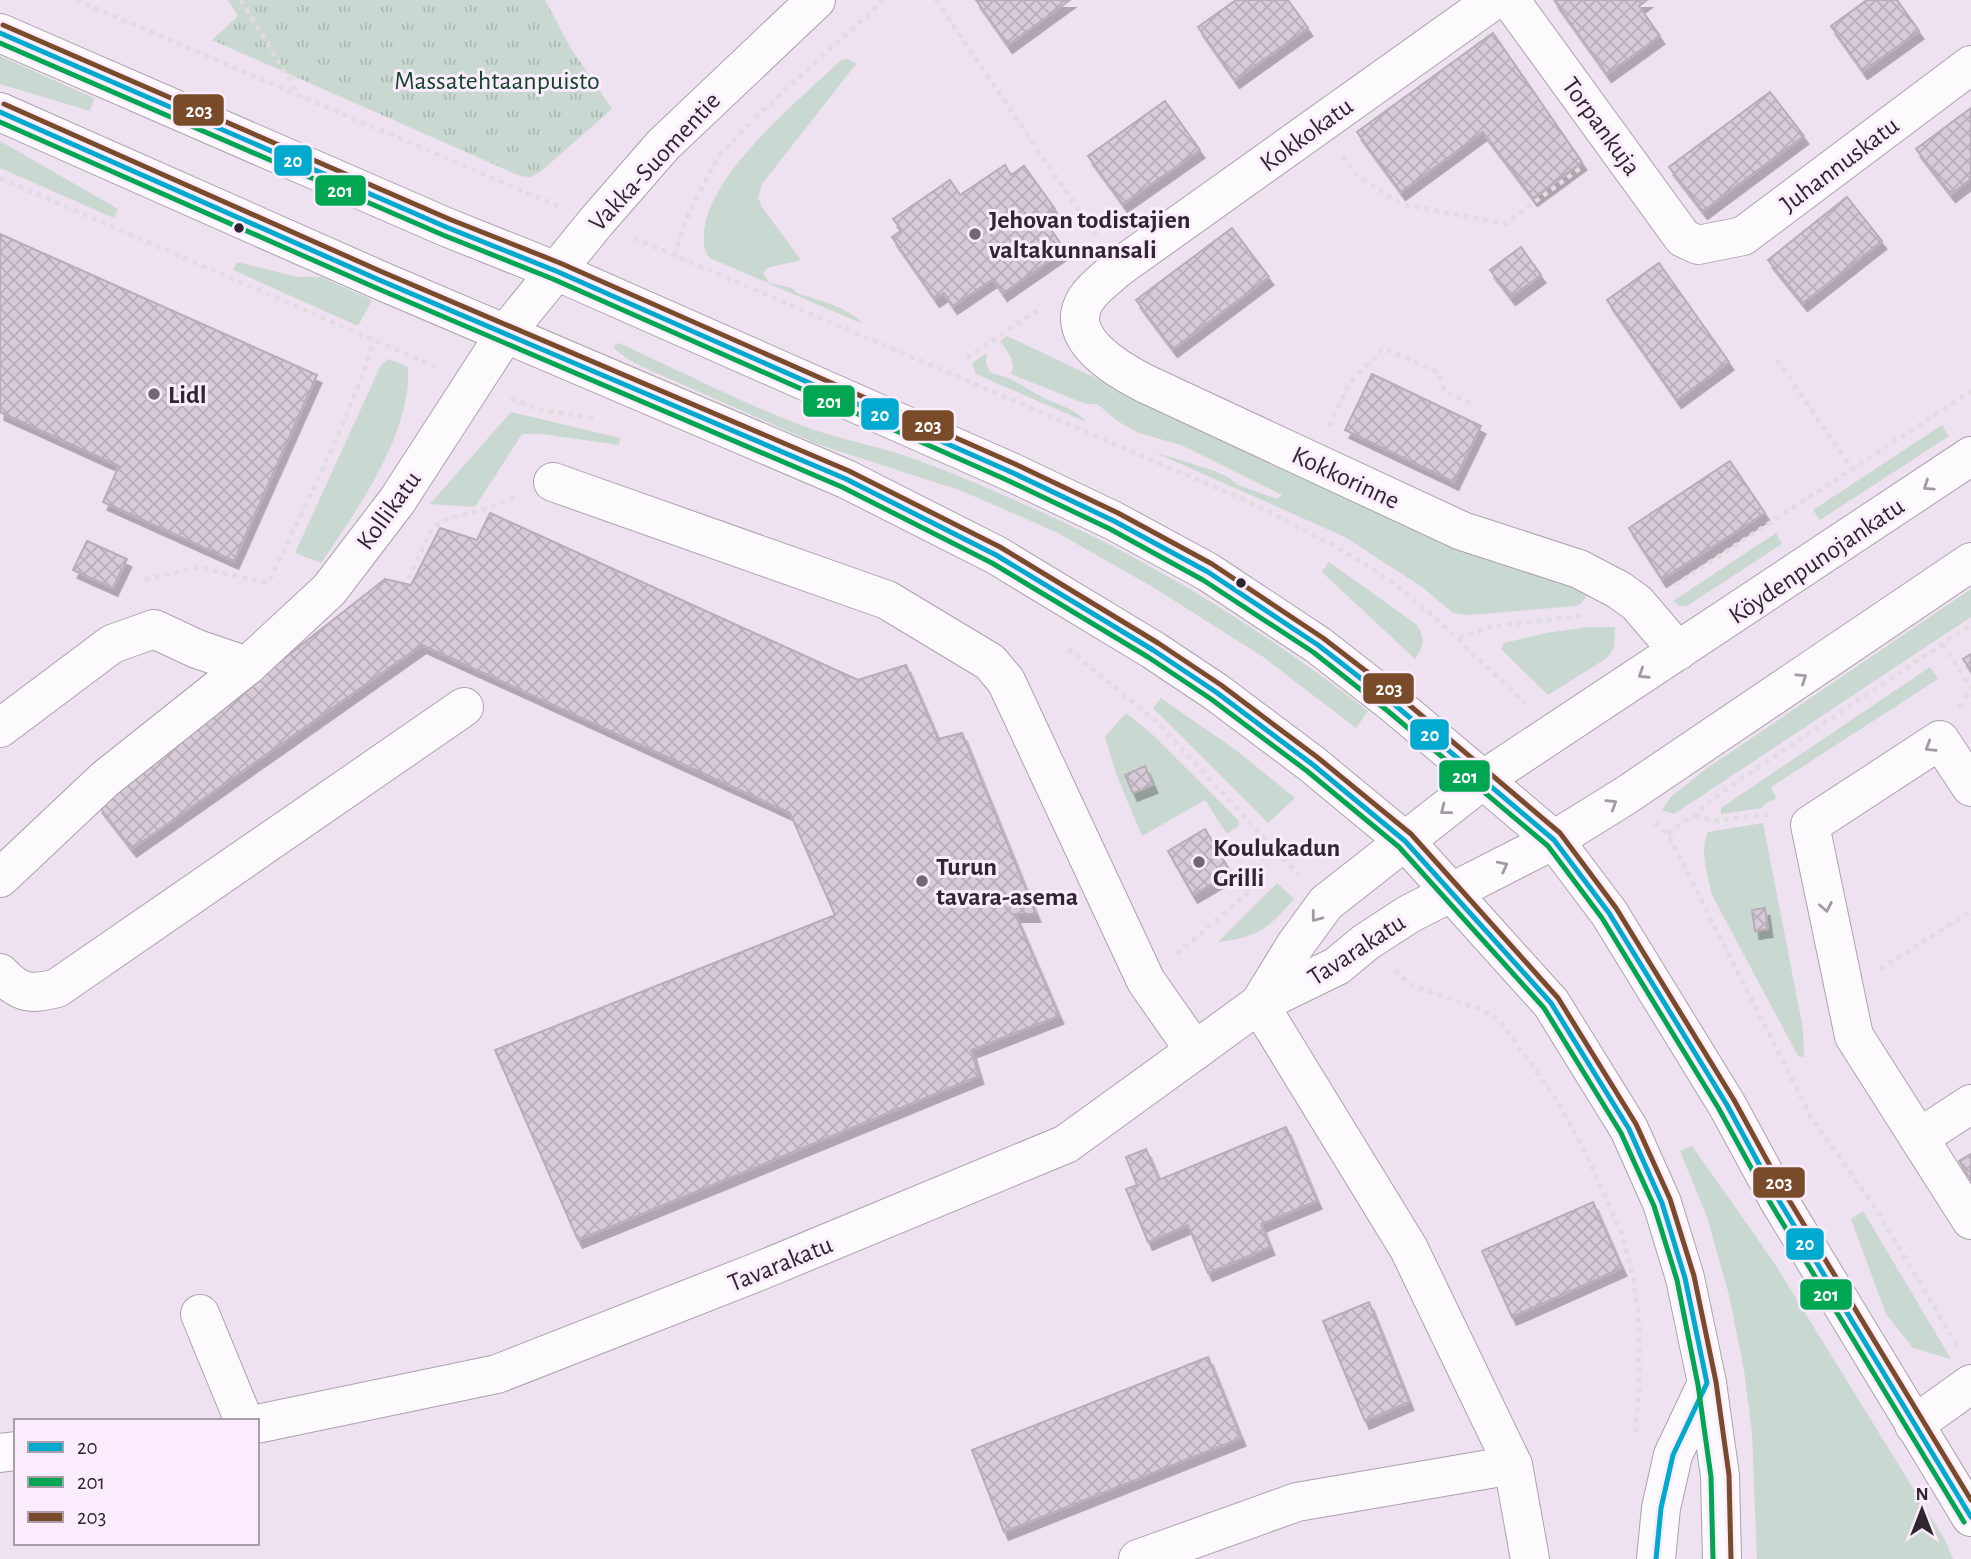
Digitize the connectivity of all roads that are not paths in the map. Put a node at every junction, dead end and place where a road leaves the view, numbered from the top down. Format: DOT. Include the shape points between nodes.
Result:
graph roads {
  1 [pos="816,0"];
  2 [pos="1494,0"];
  3 [pos="1510,0"];
  4 [pos="0,33"];
  5 [pos="1971,65"];
  6 [pos="0,112"];
  7 [pos="1698,245"];
  8 [pos="1118,268"];
  9 [pos="556,271"];
  10 [pos="505,334"];
  11 [pos="1971,456"];
  12 [pos="552,482"];
  13 [pos="1971,562"];
  14 [pos="1678,651"];
  15 [pos="247,666"];
  16 [pos="464,707"];
  17 [pos="0,728"];
  18 [pos="1484,779"];
  19 [pos="1971,787"];
  20 [pos="1554,840"];
  21 [pos="1405,841"];
  22 [pos="0,878"];
  23 [pos="1452,892"];
  24 [pos="0,973"];
  25 [pos="1259,1004"];
  26 [pos="1195,1051"];
  27 [pos="1971,1104"];
  28 [pos="1919,1138"];
  29 [pos="1971,1220"];
  30 [pos="200,1314"];
  31 [pos="1968,1370"];
  32 [pos="1707,1383"];
  33 [pos="243,1419"];
  34 [pos="259,1424"];
  35 [pos="1914,1425"];
  36 [pos="1513,1465"];
  37 [pos="1971,1517"];
  38 [pos="1138,1559"];
  39 [pos="1530,1559"];
  40 [pos="1656,1559"];
  41 [pos="1722,1559"];
  1 -- 9 [label="main road, Vakka-Suomentie" via="663,145"];
  2 -- 8 [label="main road, Kokkokatu"];
  3 -- 7 [label="main road, Torpankuja" via="1683,238"];
  4 -- 9 [label="main road"];
  5 -- 7 [label="main road, Juhannuskatu" via="1743,236"];
  6 -- 10 [label="main road"];
  8 -- 14 [label="main road, Kokkorinne" via="1084,302 1081,315 1096,353 1119,370 1462,531 1579,569 1637,603"];
  9 -- 10 [label="main road, Vakka-Suomentie"];
  9 -- 18 [label="main road" via="1011,472 1208,572 1318,645"];
  10 -- 15 [label="main road, Kollikatu" via="397,501 329,590"];
  10 -- 21 [label="main road" via="846,479 996,555 1216,692"];
  11 -- 14 [label="main road, Köydenpunojankatu, one-way"];
  12 -- 26 [label="main road" via="887,600 990,662 1006,681 1146,981"];
  20 -- 13 [label="main road, one-way"];
  14 -- 18 [label="main road, Köydenpunojankatu, one-way"];
  15 -- 17 [label="main road" via="154,629 112,644"];
  15 -- 22 [label="main road, Kollikatu" via="105,779"];
  16 -- 24 [label="main road" via="57,988 35,993 14,987"];
  18 -- 20 [label="main road"];
  18 -- 21 [label="main road, Tavarakatu, one-way"];
  19 -- 28 [label="main road, one-way" via="1940,740 1810,825 1854,1036"];
  23 -- 20 [label="main road, Tavarakatu, one-way"];
  20 -- 35 [label="main road" via="1609,912 1664,1000"];
  21 -- 23 [label="main road"];
  21 -- 25 [label="main road, Tavarakatu, one-way" via="1326,903"];
  23 -- 25 [label="main road, Tavarakatu" via="1409,914 1337,966"];
  23 -- 32 [label="main road" via="1551,1003 1629,1129 1662,1203"];
  25 -- 26 [label="main road, Tavarakatu"];
  25 -- 36 [label="main road" via="1409,1249"];
  26 -- 34 [label="main road, Tavarakatu" via="1066,1144 762,1270 497,1374"];
  27 -- 28 [label="main road"];
  28 -- 29 [label="main road"];
  30 -- 33 [label="main road"];
  31 -- 35 [label="main road"];
  32 -- 40 [label="main road" via="1673,1455"];
  32 -- 41 [label="main road" via="1720,1476"];
  35 -- 37 [label="main road"];
  36 -- 38 [label="main road" via="1297,1502"];
  36 -- 39 [label="main road"];
}
